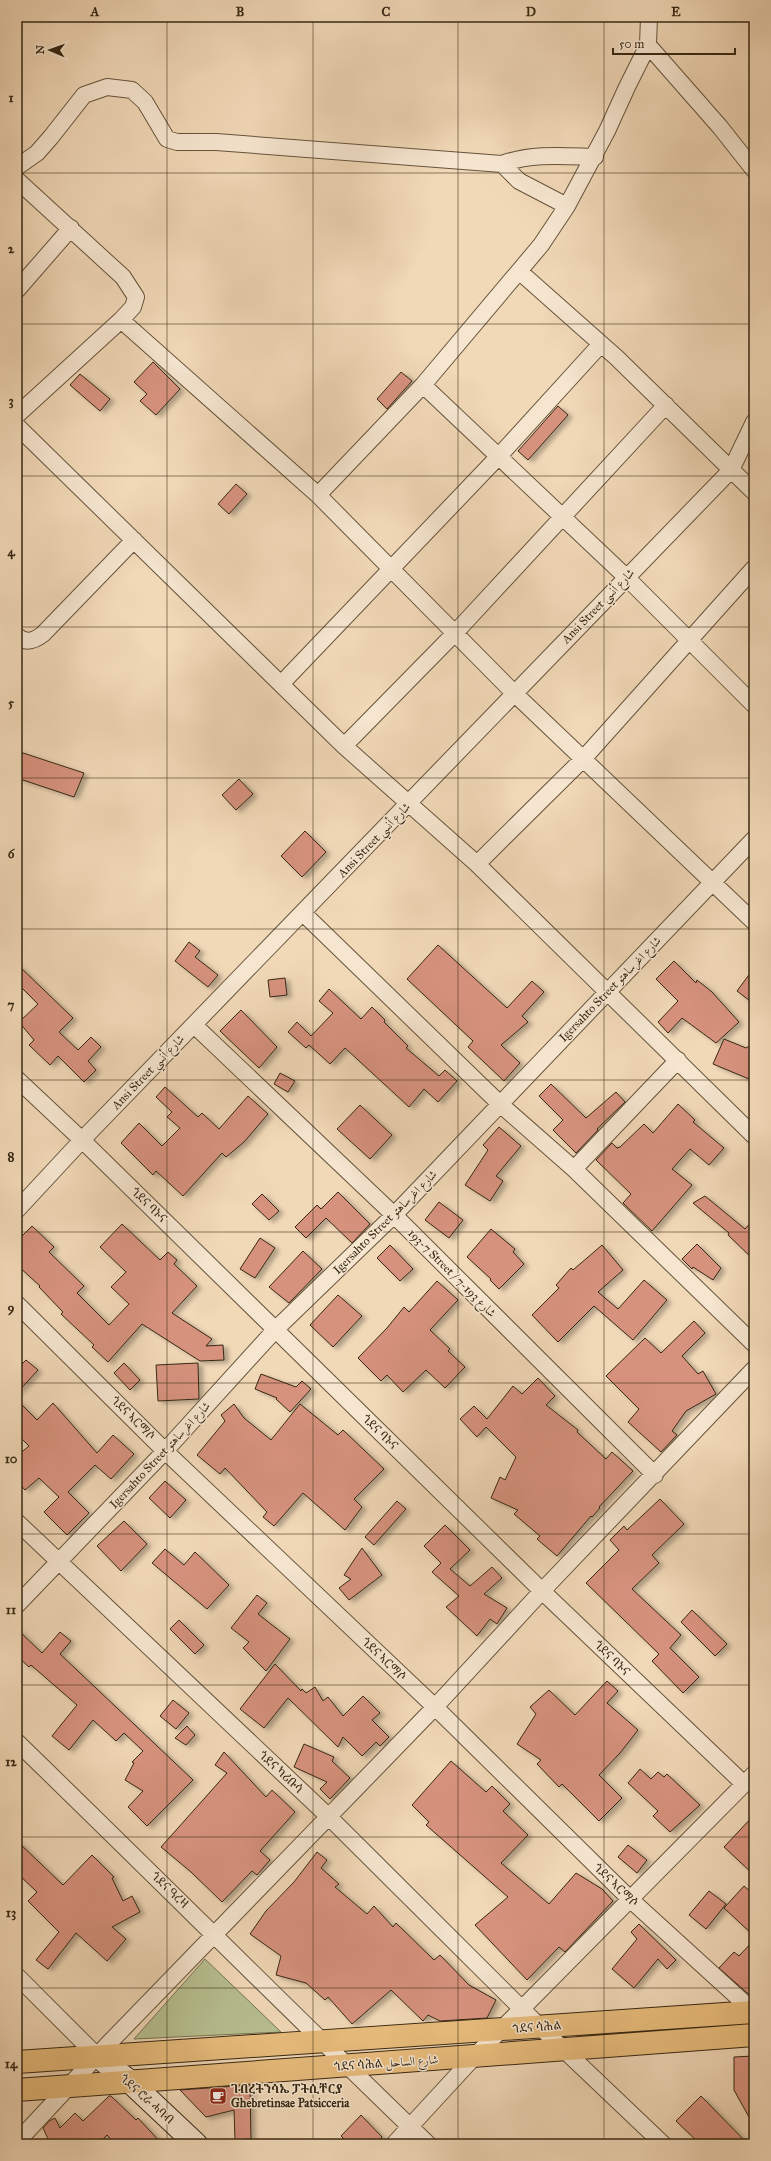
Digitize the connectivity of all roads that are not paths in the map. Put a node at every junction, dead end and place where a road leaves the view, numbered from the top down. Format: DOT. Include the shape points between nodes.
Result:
graph roads {
  1 [pos="649,17"];
  2 [pos="648,45"];
  3 [pos="595,157"];
  4 [pos="502,164"];
  5 [pos="17,167"];
  6 [pos="754,170"];
  7 [pos="17,180"];
  8 [pos="567,206"];
  9 [pos="71,228"];
  10 [pos="520,272"];
  11 [pos="17,290"];
  12 [pos="121,320"];
  13 [pos="601,344"];
  14 [pos="423,385"];
  15 [pos="666,404"];
  16 [pos="17,416"];
  17 [pos="754,422"];
  18 [pos="17,426"];
  19 [pos="499,456"];
  20 [pos="731,470"];
  21 [pos="754,492"];
  22 [pos="318,495"];
  23 [pos="562,516"];
  24 [pos="134,540"];
  25 [pos="754,568"];
  26 [pos="391,569"];
  27 [pos="626,576"];
  28 [pos="454,633"];
  29 [pos="17,636"];
  30 [pos="689,640"];
  31 [pos="281,684"];
  32 [pos="514,693"];
  33 [pos="754,705"];
  34 [pos="344,746"];
  35 [pos="584,758"];
  36 [pos="410,802"];
  37 [pos="754,839"];
  38 [pos="477,864"];
  39 [pos="712,883"];
  40 [pos="303,913"];
  41 [pos="754,922"];
  42 [pos="608,991"];
  43 [pos="194,1025"];
  44 [pos="678,1060"];
  45 [pos="17,1079"];
  46 [pos="500,1104"];
  47 [pos="754,1136"];
  48 [pos="82,1140"];
  49 [pos="574,1169"];
  50 [pos="17,1210"];
  51 [pos="394,1215"];
  52 [pos="17,1304"];
  53 [pos="276,1329"];
  54 [pos="754,1344"];
  55 [pos="754,1369"];
  56 [pos="165,1451"];
  57 [pos="655,1475"];
  58 [pos="17,1522"];
  59 [pos="58,1562"];
  60 [pos="542,1591"];
  61 [pos="17,1605"];
  62 [pos="435,1707"];
  63 [pos="17,1742"];
  64 [pos="749,1779"];
  65 [pos="329,1817"];
  66 [pos="632,1900"];
  67 [pos="215,1934"];
  68 [pos="17,1976"];
  69 [pos="522,2010"];
  70 [pos="754,2012"];
  71 [pos="540,2027"];
  72 [pos="502,2030"];
  73 [pos="754,2035"];
  74 [pos="320,2040"];
  75 [pos="564,2050"];
  76 [pos="97,2056"];
  77 [pos="475,2056"];
  78 [pos="17,2062"];
  79 [pos="345,2066"];
  80 [pos="128,2080"];
  81 [pos="70,2085"];
  82 [pos="17,2090"];
  83 [pos="410,2126"];
  84 [pos="17,2142"];
  85 [pos="196,2144"];
  86 [pos="394,2144"];
  87 [pos="428,2144"];
  88 [pos="663,2144"];
  1 -- 2 [label="street"];
  2 -- 3 [label="street"];
  2 -- 6 [label="street"];
  3 -- 4 [label="street" via="534,156 517,158"];
  3 -- 8 [label="street"];
  4 -- 5 [label="street" via="216,142 177,142 167,139 145,102 132,90 107,86 84,95 51,137 36,153"];
  4 -- 8 [label="street" via="519,180"];
  7 -- 9 [label="street"];
  8 -- 10 [label="street"];
  9 -- 11 [label="street"];
  9 -- 12 [label="street" via="123,276 133,290 136,297 133,307"];
  10 -- 13 [label="street"];
  10 -- 14 [label="street"];
  12 -- 16 [label="street"];
  12 -- 22 [label="street"];
  13 -- 15 [label="street"];
  13 -- 19 [label="street"];
  14 -- 19 [label="street"];
  14 -- 22 [label="street"];
  15 -- 20 [label="street"];
  15 -- 23 [label="street"];
  17 -- 20 [label="street, Ansi Street شارع أنسي"];
  18 -- 24 [label="street"];
  19 -- 23 [label="street"];
  19 -- 26 [label="street"];
  20 -- 21 [label="street"];
  20 -- 27 [label="street, Ansi Street شارع أنسي"];
  22 -- 26 [label="street"];
  23 -- 27 [label="street"];
  23 -- 28 [label="street"];
  24 -- 29 [label="street" via="43,634 28,642"];
  24 -- 31 [label="street"];
  25 -- 30 [label="street"];
  26 -- 28 [label="street"];
  26 -- 31 [label="street"];
  27 -- 30 [label="street"];
  27 -- 32 [label="street, Ansi Street شارع أنسي"];
  28 -- 32 [label="street"];
  28 -- 34 [label="street"];
  30 -- 33 [label="street"];
  30 -- 35 [label="street"];
  31 -- 34 [label="street"];
  32 -- 35 [label="street"];
  32 -- 36 [label="street, Ansi Street شارع أنسي"];
  34 -- 36 [label="street"];
  35 -- 38 [label="street"];
  35 -- 39 [label="street"];
  36 -- 38 [label="street"];
  36 -- 40 [label="street, Ansi Street شارع أنسي"];
  37 -- 39 [label="street, Igersahto Street شارع اغرساهتو"];
  38 -- 42 [label="street"];
  39 -- 41 [label="street"];
  39 -- 42 [label="street, Igersahto Street شارع اغرساهتو"];
  40 -- 43 [label="street, Ansi Street شارع أنسي"];
  40 -- 46 [label="street"];
  42 -- 44 [label="street"];
  42 -- 46 [label="street, Igersahto Street شارع اغرساهتو"];
  43 -- 48 [label="street, Ansi Street شارع أنسي"];
  43 -- 51 [label="street, 193-7 Street / شارع 193-7"];
  44 -- 47 [label="street"];
  44 -- 49 [label="street"];
  45 -- 48 [label="street, ጎደና ባኑና"];
  46 -- 49 [label="street"];
  46 -- 51 [label="street, Igersahto Street شارع اغرساهتو"];
  48 -- 50 [label="street, Ansi Street شارع أنسي"];
  48 -- 53 [label="street, ጎደና ባኑና"];
  49 -- 54 [label="street"];
  51 -- 53 [label="street, Igersahto Street شارع اغرساهتو"];
  51 -- 57 [label="street, 193-7 Street / شارع 193-7"];
  52 -- 56 [label="street, ጎደና ኣርማሶ"];
  53 -- 56 [label="street, Igersahto Street شارع اغرساهتو"];
  53 -- 60 [label="street, ጎደና ባኑና"];
  55 -- 57 [label="street"];
  56 -- 59 [label="street, Igersahto Street شارع اغرساهتو"];
  56 -- 62 [label="street, ጎደና ኣርማሶ"];
  57 -- 60 [label="street"];
  58 -- 59 [label="street, ጎደና ካሪቡሳ"];
  59 -- 61 [label="street, Igersahto Street شارع اغرساهتو"];
  59 -- 65 [label="street, ጎደና ካሪቡሳ"];
  60 -- 62 [label="street"];
  60 -- 64 [label="street, ጎደና ባኑና"];
  62 -- 65 [label="street"];
  62 -- 66 [label="street, ጎደና ኣርማሶ"];
  63 -- 67 [label="street, ጎደና ዓረዛ"];
  64 -- 66 [label="street"];
  65 -- 67 [label="street"];
  65 -- 69 [label="street, ጎደና ካሪቡሳ"];
  66 -- 69 [label="street"];
  66 -- 70 [label="street, ጎደና ኣርማሶ"];
  67 -- 74 [label="street, ጎደና ዓረዛ"];
  67 -- 76 [label="street"];
  68 -- 76 [label="street"];
  69 -- 71 [label="street, ጎደና ካሪቡሳ"];
  69 -- 72 [label="street"];
  70 -- 71 [label="highway, ጎደና ሳሕል"];
  71 -- 72 [label="highway, ጎደና ሳሕል"];
  71 -- 75 [label="street, ጎደና ካሪቡሳ"];
  72 -- 74 [label="highway, ጎደና ሳሕል"];
  72 -- 77 [label="street"];
  73 -- 75 [label="highway, ጎደና ሳሕል شارع الساحل"];
  74 -- 76 [label="highway"];
  74 -- 79 [label="street, ጎደና ዓረዛ"];
  75 -- 77 [label="highway, ጎደና ሳሕል شارع الساحل"];
  75 -- 88 [label="street, ጎደና ካሪቡሳ"];
  76 -- 78 [label="highway"];
  76 -- 80 [label="street, ጎደና ሮራ ሓባብ"];
  76 -- 81 [label="street"];
  77 -- 79 [label="highway, ጎደና ሳሕል شارع الساحل"];
  77 -- 83 [label="street"];
  79 -- 80 [label="highway, ጎደና ሳሕል شارع الساحل"];
  79 -- 83 [label="street, ጎደና ዓረዛ"];
  80 -- 81 [label="highway, ጎደና ሳሕል شارع الساحل"];
  80 -- 85 [label="street, ጎደና ሮራ ሓባብ"];
  81 -- 82 [label="highway, ጎደና ሳሕል شارع الساحل"];
  81 -- 84 [label="street"];
  83 -- 86 [label="street"];
  83 -- 87 [label="street, ጎደና ዓረዛ"];
}
